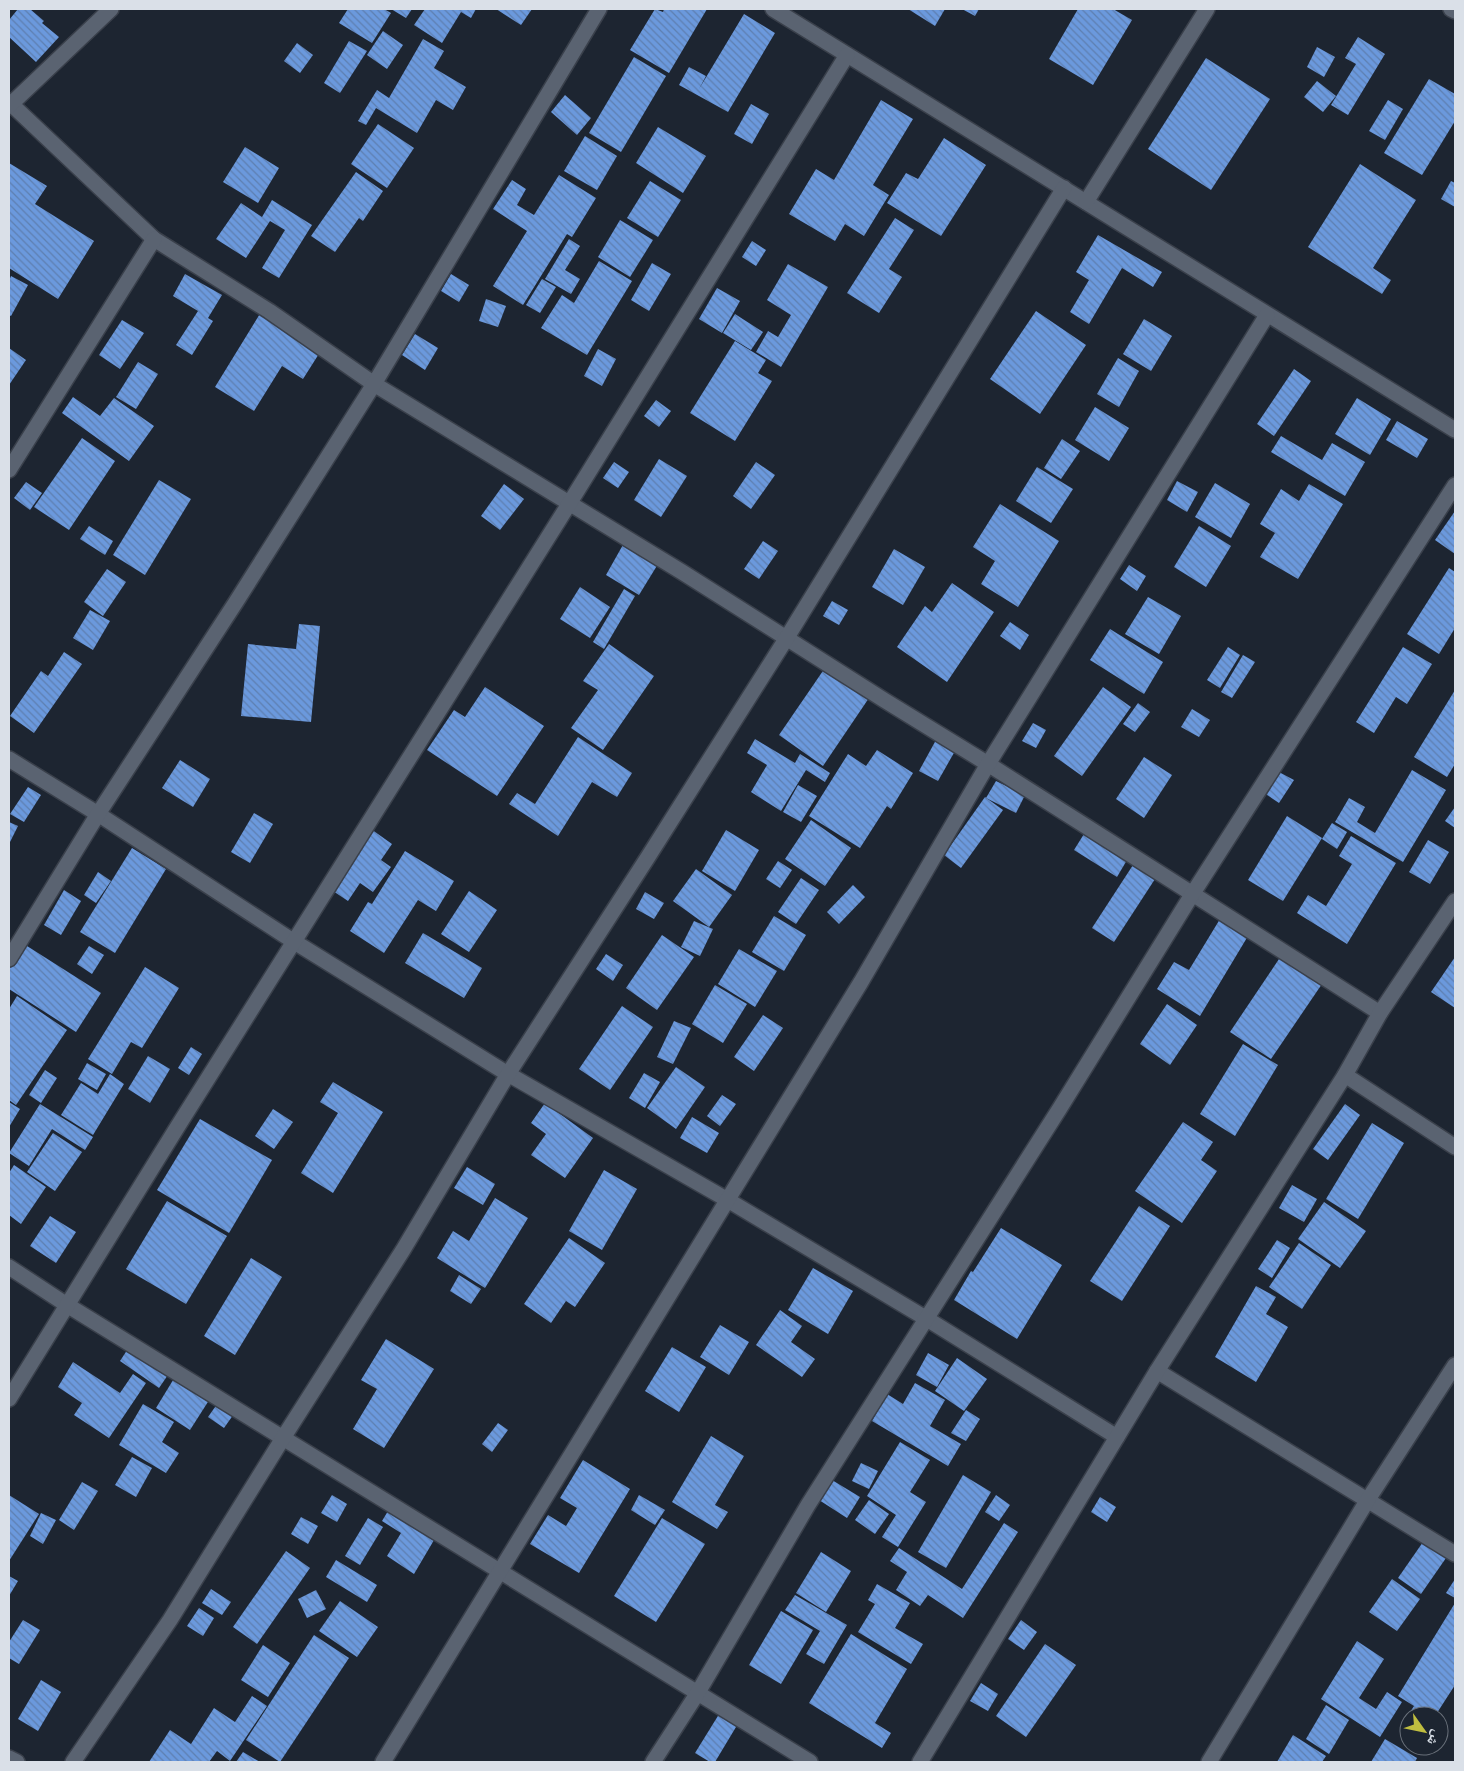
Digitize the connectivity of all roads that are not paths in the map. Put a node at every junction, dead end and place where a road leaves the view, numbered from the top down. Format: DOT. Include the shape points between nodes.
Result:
graph roads {
  1 [pos="111,9"];
  2 [pos="599,9"];
  3 [pos="773,9"];
  4 [pos="1207,9"];
  5 [pos="1451,9"];
  6 [pos="1455,12"];
  7 [pos="847,55"];
  8 [pos="9,104"];
  9 [pos="1064,188"];
  10 [pos="1086,202"];
  11 [pos="154,239"];
  12 [pos="1267,315"];
  13 [pos="374,384"];
  14 [pos="1455,430"];
  15 [pos="9,470"];
  16 [pos="1455,485"];
  17 [pos="569,504"];
  18 [pos="786,639"];
  19 [pos="9,759"];
  20 [pos="988,764"];
  21 [pos="98,814"];
  22 [pos="1193,892"];
  23 [pos="1455,901"];
  24 [pos="294,941"];
  25 [pos="9,959"];
  26 [pos="1380,1013"];
  27 [pos="508,1074"];
  28 [pos="1344,1075"];
  29 [pos="1455,1147"];
  30 [pos="726,1199"];
  31 [pos="9,1267"];
  32 [pos="67,1305"];
  33 [pos="926,1319"];
  34 [pos="1455,1365"];
  35 [pos="1157,1370"];
  36 [pos="9,1399"];
  37 [pos="282,1438"];
  38 [pos="1117,1438"];
  39 [pos="1368,1501"];
  40 [pos="1455,1554"];
  41 [pos="501,1571"];
  42 [pos="697,1694"];
  43 [pos="9,1758"];
  44 [pos="17,1762"];
  45 [pos="73,1762"];
  46 [pos="382,1762"];
  47 [pos="653,1762"];
  48 [pos="810,1762"];
  49 [pos="920,1762"];
  50 [pos="1209,1762"];
  1 -- 8 [label="street"];
  2 -- 13 [label="street"];
  3 -- 7 [label="street"];
  4 -- 10 [label="street"];
  5 -- 6 [label="street"];
  7 -- 9 [label="street"];
  7 -- 17 [label="street"];
  8 -- 11 [label="street"];
  9 -- 10 [label="street"];
  9 -- 18 [label="street"];
  10 -- 12 [label="street"];
  11 -- 13 [label="street" via="269,311"];
  11 -- 15 [label="street"];
  12 -- 14 [label="street"];
  12 -- 20 [label="street"];
  13 -- 17 [label="street"];
  13 -- 21 [label="street"];
  16 -- 22 [label="street"];
  17 -- 18 [label="street"];
  17 -- 24 [label="street"];
  18 -- 20 [label="street"];
  18 -- 27 [label="street"];
  19 -- 21 [label="street"];
  20 -- 22 [label="street"];
  20 -- 30 [label="street" via="861,982"];
  21 -- 24 [label="street"];
  21 -- 25 [label="street"];
  22 -- 26 [label="street"];
  22 -- 33 [label="street"];
  23 -- 26 [label="street"];
  24 -- 27 [label="street"];
  24 -- 32 [label="street"];
  26 -- 28 [label="street"];
  27 -- 30 [label="street"];
  27 -- 37 [label="street" via="403,1250"];
  28 -- 29 [label="street"];
  28 -- 35 [label="street"];
  30 -- 33 [label="street"];
  30 -- 41 [label="street"];
  31 -- 32 [label="street"];
  32 -- 36 [label="street"];
  32 -- 37 [label="street"];
  33 -- 38 [label="street"];
  33 -- 42 [label="street" via="808,1505"];
  34 -- 39 [label="street"];
  35 -- 38 [label="street"];
  35 -- 39 [label="street"];
  37 -- 41 [label="street"];
  37 -- 45 [label="street" via="170,1620"];
  38 -- 49 [label="street"];
  39 -- 40 [label="street"];
  39 -- 50 [label="street"];
  41 -- 42 [label="street"];
  41 -- 46 [label="street"];
  42 -- 47 [label="street"];
  42 -- 48 [label="street"];
  43 -- 44 [label="street"];
}
